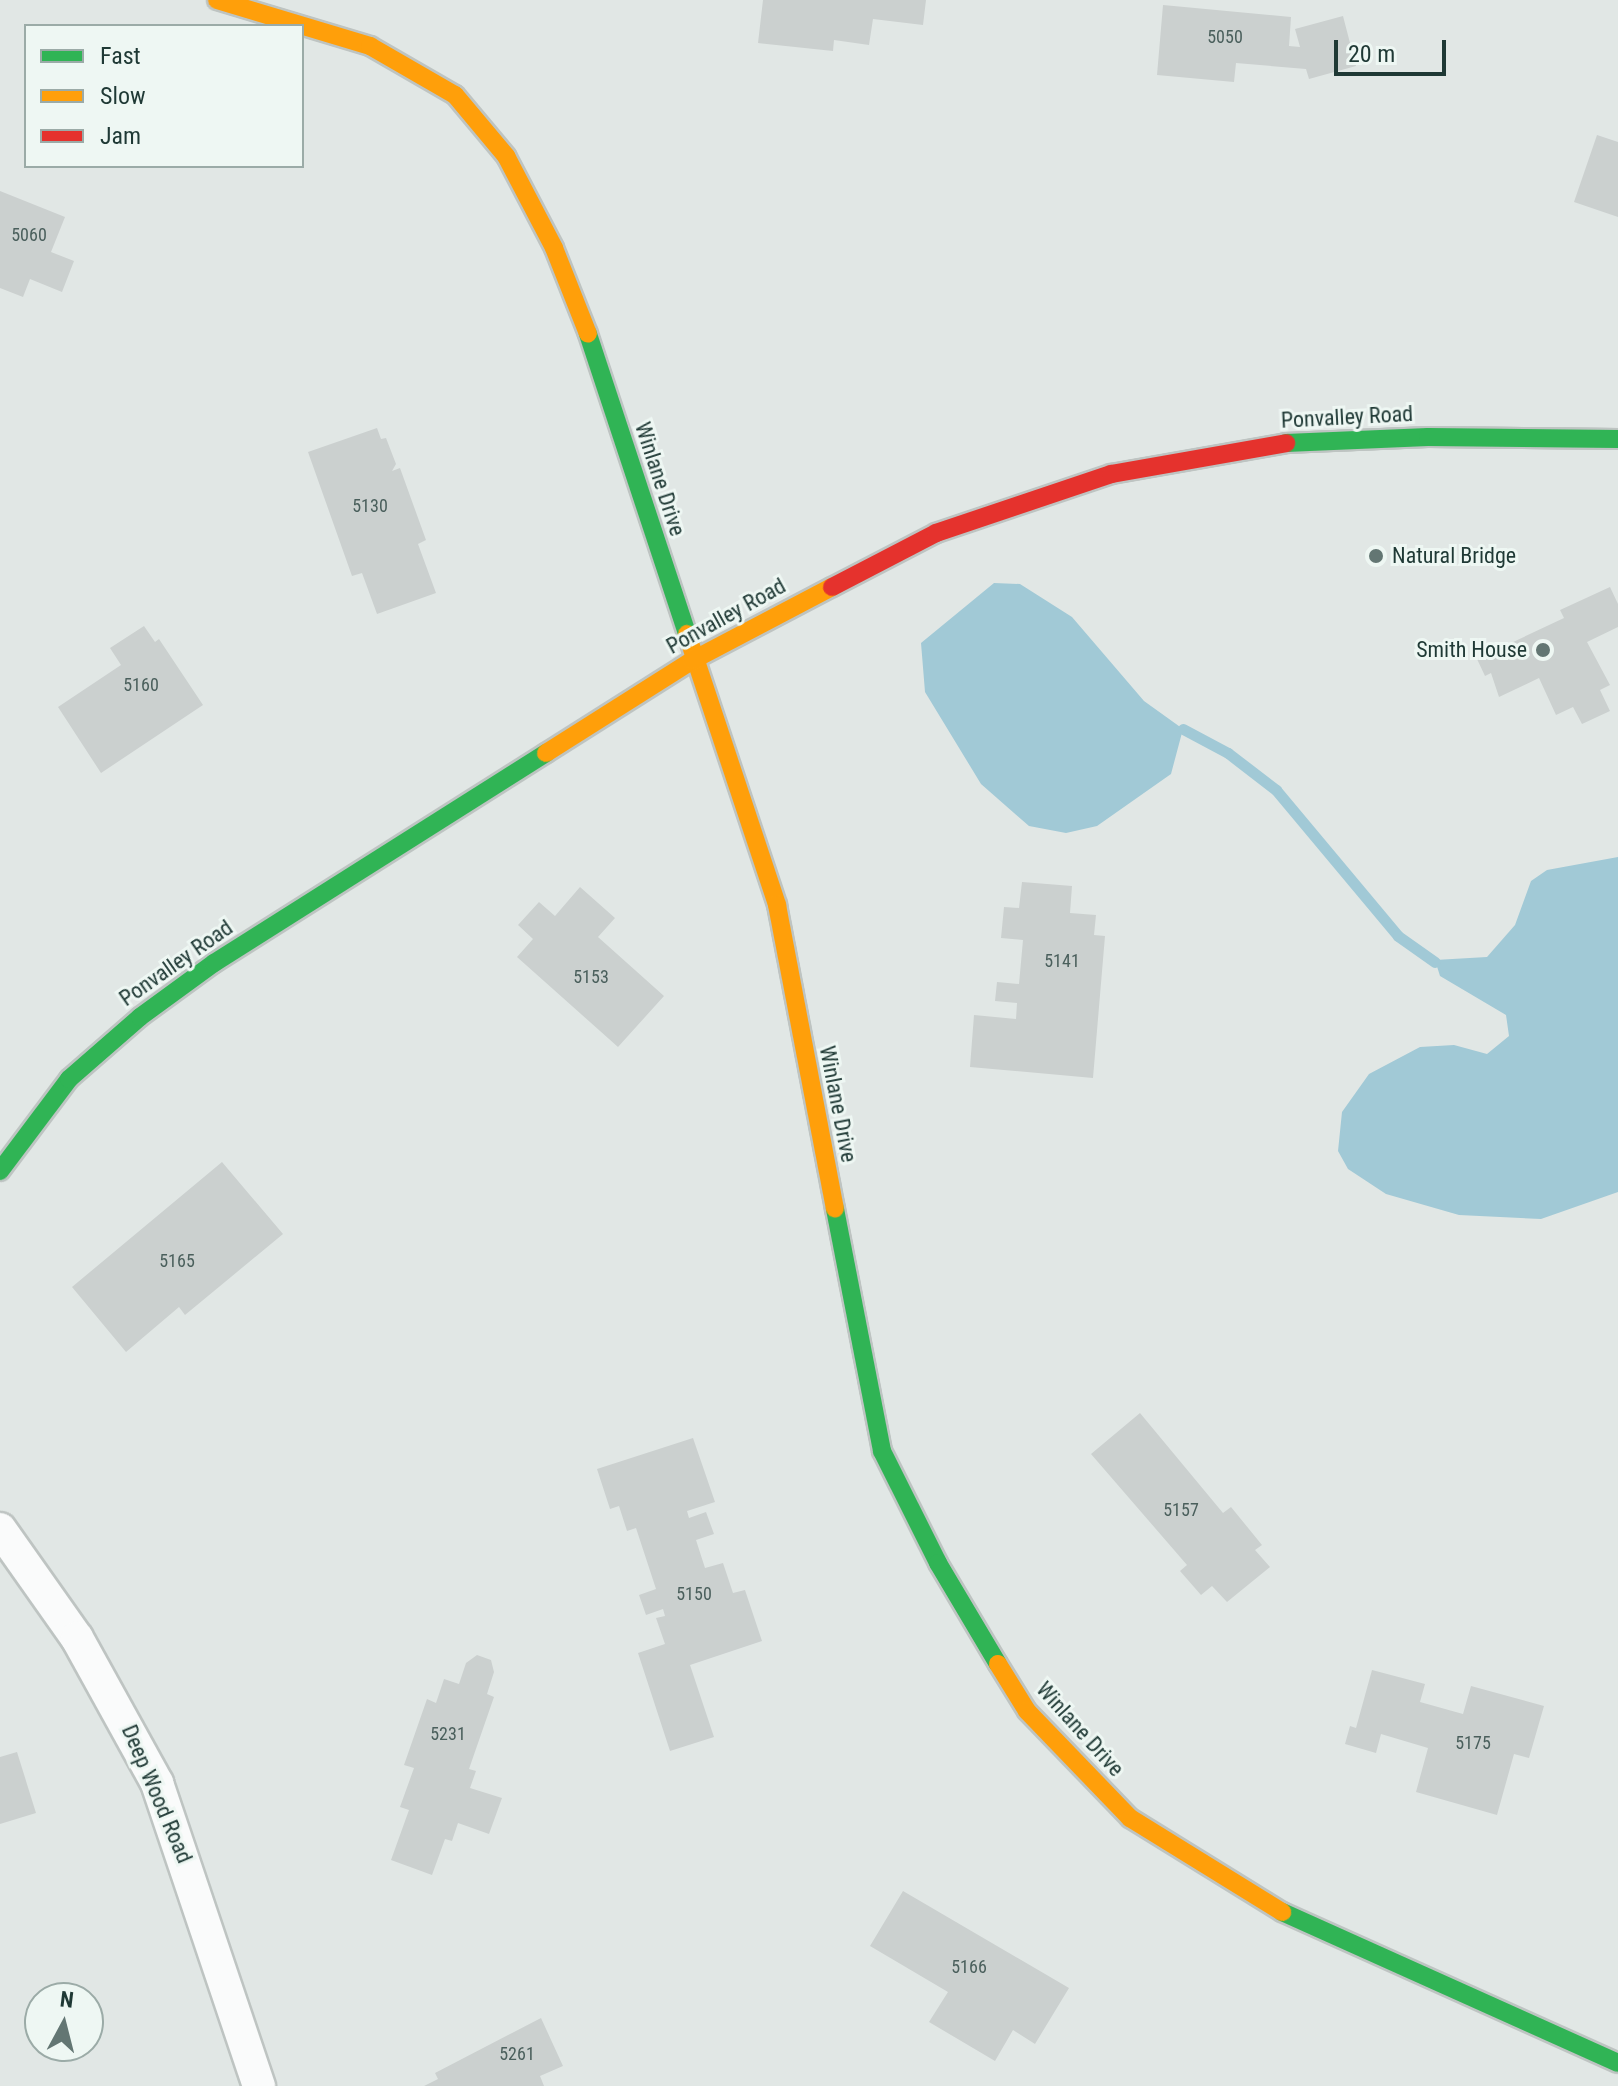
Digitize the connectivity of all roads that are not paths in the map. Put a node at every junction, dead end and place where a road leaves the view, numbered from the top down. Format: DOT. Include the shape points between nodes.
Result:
graph roads {
  1 [pos="217,0"];
  2 [pos="297,24"];
  3 [pos="304,26"];
  4 [pos="1618,439"];
  5 [pos="693,660"];
  6 [pos="0,1171"];
  7 [pos="0,1529"];
  8 [pos="1618,2063"];
  9 [pos="259,2086"];
  1 -- 2 [label="street, Winlane Drive"];
  3 -- 5 [label="street, Winlane Drive" via="370,46 421,71 482,121 554,248 581,312"];
  4 -- 5 [label="street, Ponvalley Road" via="1357,438 1260,446 1111,474 936,533"];
  5 -- 6 [label="street, Ponvalley Road" via="294,911 140,1017 69,1079"];
  5 -- 8 [label="street, Winlane Drive" via="777,905 882,1451 938,1563 1027,1711 1130,1818 1280,1911"];
  7 -- 9 [label="street, Deep Wood Road" via="77,1638 157,1783"];
}
